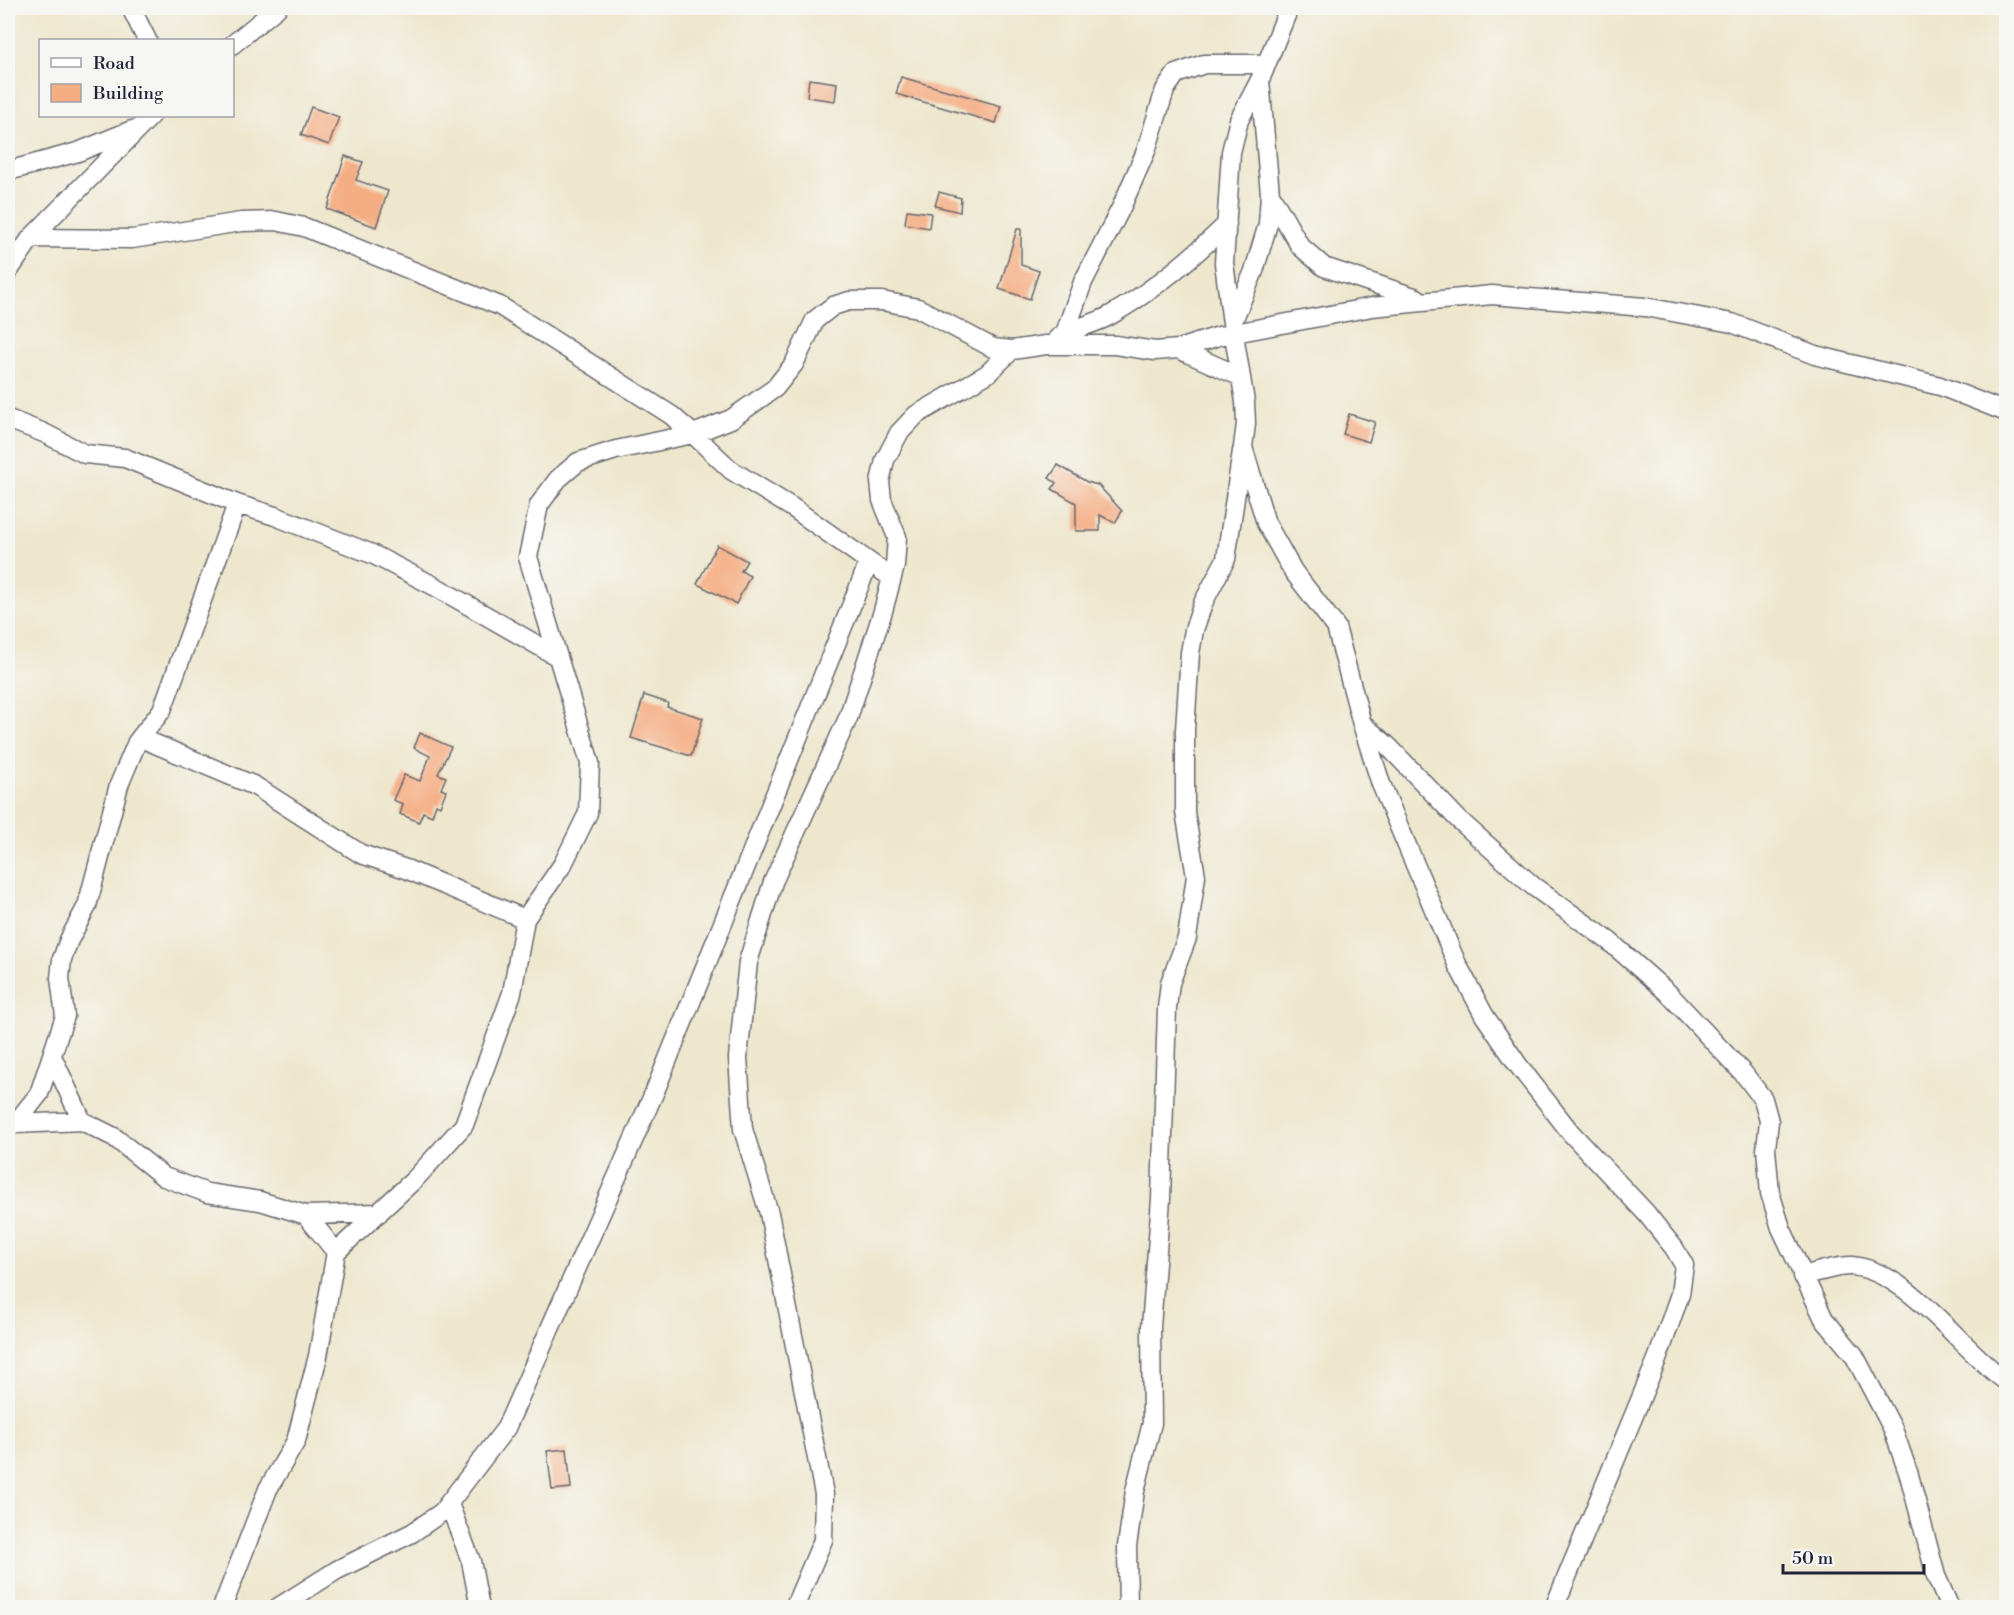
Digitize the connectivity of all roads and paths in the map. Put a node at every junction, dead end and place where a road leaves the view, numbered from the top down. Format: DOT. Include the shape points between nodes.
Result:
graph roads {
  1 [pos="131,8"];
  2 [pos="277,8"];
  3 [pos="1289,8"];
  4 [pos="146,39"];
  5 [pos="234,43"];
  6 [pos="1263,72"];
  7 [pos="145,121"];
  8 [pos="8,171"];
  9 [pos="1270,194"];
  10 [pos="1227,224"];
  11 [pos="31,238"];
  12 [pos="8,272"];
  13 [pos="1428,301"];
  14 [pos="1232,328"];
  15 [pos="1065,333"];
  16 [pos="1046,345"];
  17 [pos="1012,350"];
  18 [pos="1178,350"];
  19 [pos="1239,376"];
  20 [pos="2007,412"];
  21 [pos="8,419"];
  22 [pos="693,434"];
  23 [pos="1243,447"];
  24 [pos="237,504"];
  25 [pos="869,562"];
  26 [pos="892,578"];
  27 [pos="558,657"];
  28 [pos="1362,724"];
  29 [pos="141,738"];
  30 [pos="525,919"];
  31 [pos="52,1056"];
  32 [pos="82,1121"];
  33 [pos="11,1124"];
  34 [pos="379,1213"];
  35 [pos="306,1215"];
  36 [pos="336,1252"];
  37 [pos="1802,1276"];
  38 [pos="2007,1381"];
  39 [pos="449,1504"];
  40 [pos="222,1608"];
  41 [pos="277,1608"];
  42 [pos="480,1608"];
  43 [pos="794,1608"];
  44 [pos="1128,1608"];
  45 [pos="1554,1608"];
  46 [pos="1950,1608"];
  1 -- 4 [label="street"];
  2 -- 5 [label="street"];
  3 -- 6 [label="street"];
  6 -- 9 [label="street"];
  6 -- 10 [label="street" via="1239,120 1231,152"];
  6 -- 15 [label="street" via="1203,64 1176,74 1165,90 1146,151 1083,282"];
  7 -- 8 [label="street" via="78,152"];
  7 -- 11 [label="street"];
  9 -- 13 [label="street" via="1300,246 1324,267"];
  9 -- 14 [label="street" via="1268,224"];
  10 -- 14 [label="street" via="1224,263"];
  10 -- 15 [label="street" via="1198,254 1158,284 1107,317"];
  11 -- 12 [label="street"];
  11 -- 22 [label="street" via="132,239 241,222 276,221 303,227 500,306"];
  13 -- 14 [label="street"];
  13 -- 20 [label="street" via="1492,295 1646,307 1721,321 1815,356 1940,386"];
  14 -- 18 [label="street"];
  14 -- 19 [label="street"];
  15 -- 16 [label="street"];
  16 -- 17 [label="street"];
  16 -- 18 [label="street"];
  17 -- 22 [label="street" via="993,348 918,308 882,301 849,301 832,306 815,320 794,363 775,388 730,419"];
  17 -- 26 [label="street" via="987,374 916,415 899,433 885,460 880,482 882,500 897,537"];
  18 -- 19 [label="street"];
  19 -- 23 [label="street" via="1246,424"];
  21 -- 24 [label="street" via="85,454 125,458"];
  22 -- 25 [label="street" via="730,470 794,508"];
  22 -- 27 [label="street" via="578,462 558,479 539,505 528,557"];
  23 -- 28 [label="street" via="1270,531 1293,571 1336,627"];
  23 -- 44 [label="street" via="1226,560 1203,603 1190,653 1185,812 1196,876 1187,938 1170,983 1167,1008 1161,1199 1151,1328 1152,1423 1135,1491 1127,1546"];
  24 -- 27 [label="street" via="372,554"];
  24 -- 29 [label="street" via="162,710"];
  25 -- 26 [label="street"];
  25 -- 39 [label="street" via="709,960 579,1268 506,1428"];
  26 -- 43 [label="street" via="848,718 765,903 748,962 743,1002 738,1058 743,1129 769,1213 825,1494 823,1540"];
  27 -- 30 [label="street" via="590,763 588,813 562,864"];
  28 -- 37 [label="street" via="1533,886 1609,941 1668,993 1744,1074 1763,1099 1769,1121 1766,1149 1770,1193"];
  28 -- 45 [label="street" via="1381,784 1457,964 1484,1015 1571,1133 1646,1213 1684,1264 1680,1294 1658,1356"];
  29 -- 30 [label="street" via="255,786 361,854"];
  29 -- 31 [label="street" via="119,785 87,906 63,959 60,978 65,1016"];
  30 -- 34 [label="street" via="512,993 464,1125"];
  31 -- 32 [label="street"];
  31 -- 33 [label="street" via="39,1094"];
  32 -- 33 [label="street"];
  32 -- 35 [label="street" via="114,1137 164,1177 207,1193 260,1201"];
  34 -- 35 [label="street"];
  34 -- 36 [label="street"];
  35 -- 36 [label="street"];
  36 -- 40 [label="street" via="318,1356 296,1441 268,1489"];
  37 -- 38 [label="street" via="1851,1266 1894,1281"];
  37 -- 46 [label="street" via="1824,1319 1854,1355 1893,1429 1936,1576"];
  39 -- 41 [label="street" via="412,1533 338,1570"];
  39 -- 42 [label="street" via="471,1561"];
}
